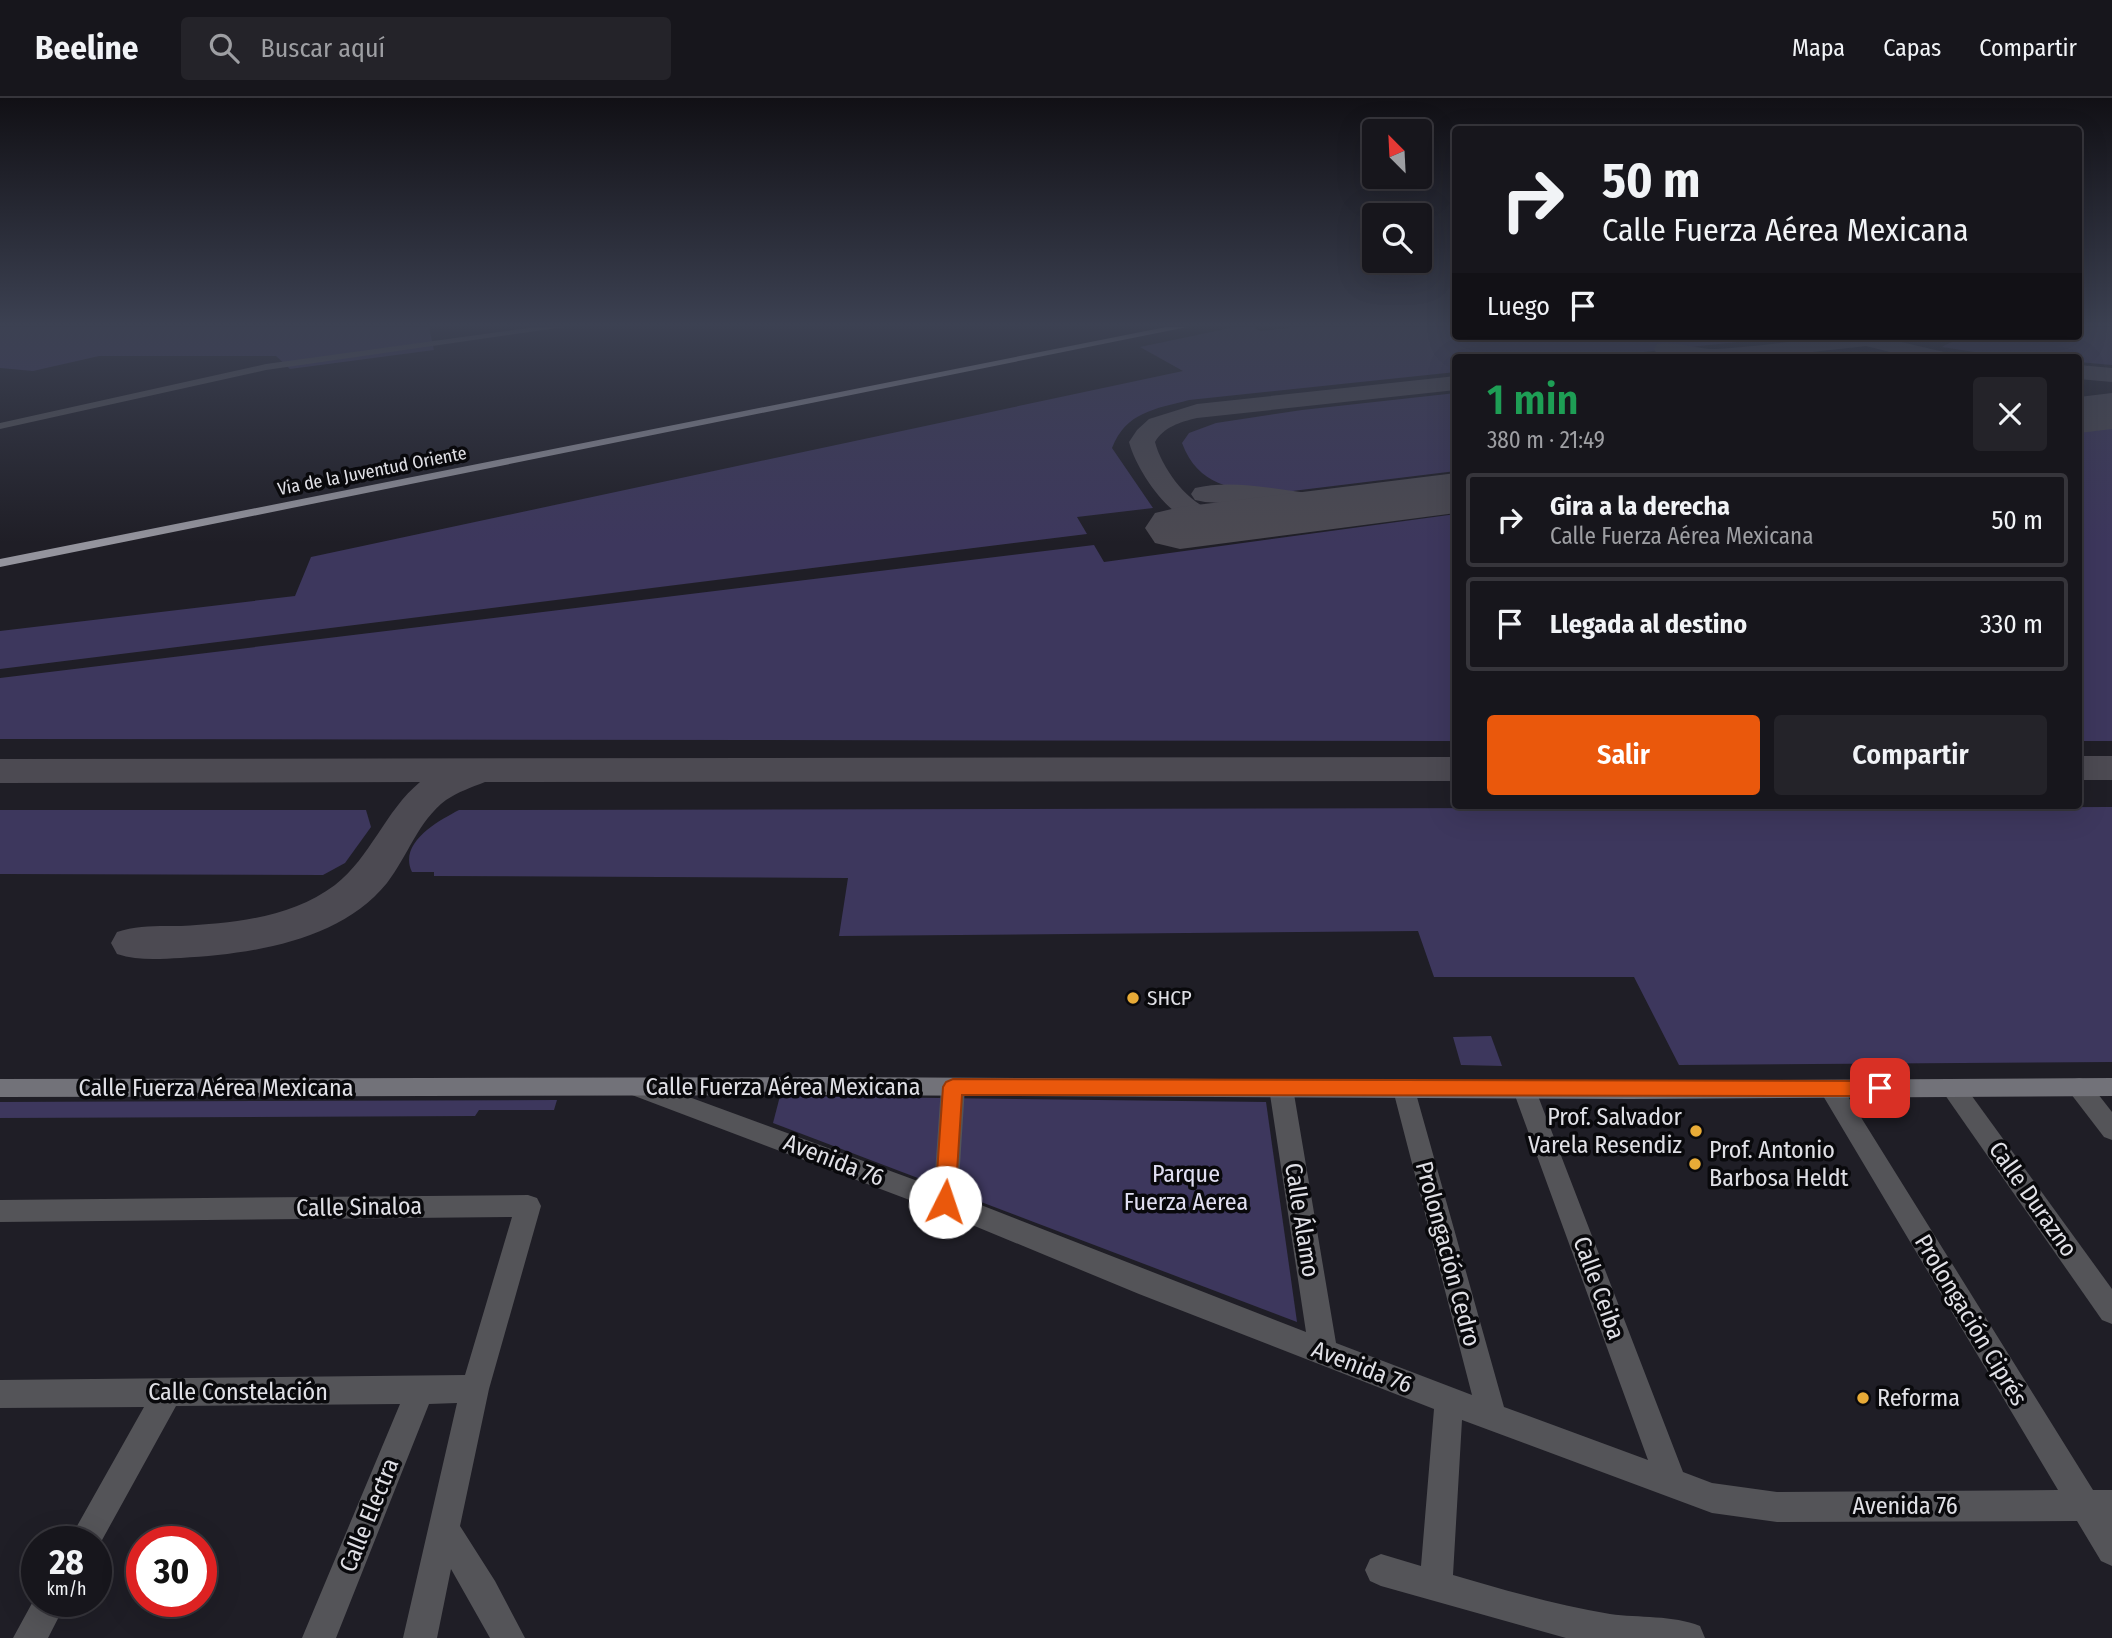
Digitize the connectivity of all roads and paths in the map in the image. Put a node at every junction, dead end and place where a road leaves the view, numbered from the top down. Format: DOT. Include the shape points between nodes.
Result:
graph roads {
  1 [pos="119,399"];
  2 [pos="797,399"];
  3 [pos="822,399"];
  4 [pos="864,399"];
  5 [pos="0,425"];
  6 [pos="144,534"];
  7 [pos="63,546"];
  8 [pos="0,555"];
  9 [pos="0,563"];
  10 [pos="953,1087"];
  11 [pos="2078,1087"];
  12 [pos="2112,1087"];
  13 [pos="0,1088"];
  14 [pos="640,1088"];
  15 [pos="1281,1088"];
  16 [pos="1953,1088"];
  17 [pos="1831,1089"];
  18 [pos="1405,1090"];
  19 [pos="1525,1090"];
  20 [pos="2112,1130"];
  21 [pos="945,1202"];
  22 [pos="0,1211"];
  23 [pos="2112,1311"];
  24 [pos="1323,1351"];
  25 [pos="475,1389"];
  26 [pos="419,1392"];
  27 [pos="168,1393"];
  28 [pos="0,1394"];
  29 [pos="1449,1401"];
  30 [pos="1492,1418"];
  31 [pos="1673,1485"];
  32 [pos="2098,1506"];
  33 [pos="93,1526"];
  34 [pos="445,1531"];
  35 [pos="2112,1550"];
  36 [pos="1381,1570"];
  37 [pos="1436,1586"];
  38 [pos="42,1617"];
  39 [pos="30,1638"];
  40 [pos="319,1638"];
  41 [pos="421,1638"];
  42 [pos="508,1638"];
  43 [pos="1688,1638"];
  1 -- 5 [label="street"];
  2 -- 7 [label="highway, Via de la Juventud Oriente"];
  3 -- 6 [label="highway, Via de la Juventud Oriente"];
  4 -- 6 [label="highway" via="372,498"];
  6 -- 7 [label="highway, Via de la Juventud Oriente"];
  7 -- 8 [label="highway"];
  7 -- 9 [label="highway"];
  10 -- 14 [label="main road, Calle Fuerza Aérea Mexicana"];
  10 -- 15 [label="main road, Calle Fuerza Aérea Mexicana"];
  10 -- 21 [label="street"];
  11 -- 12 [label="main road, Calle Fuerza Aérea Mexicana"];
  11 -- 16 [label="main road, Calle Fuerza Aérea Mexicana"];
  11 -- 20 [label="street"];
  13 -- 14 [label="main road, Calle Fuerza Aérea Mexicana"];
  14 -- 21 [label="street, Avenida 76"];
  15 -- 18 [label="main road, Calle Fuerza Aérea Mexicana"];
  15 -- 24 [label="street, Calle Álamo"];
  16 -- 17 [label="main road, Calle Fuerza Aérea Mexicana"];
  16 -- 23 [label="street, Calle Durazno"];
  17 -- 19 [label="main road, Calle Fuerza Aérea Mexicana"];
  17 -- 32 [label="street, Prolongación Ciprés"];
  18 -- 19 [label="main road, Calle Fuerza Aérea Mexicana"];
  18 -- 30 [label="street, Prolongación Cedro"];
  19 -- 31 [label="street, Calle Ceiba"];
  21 -- 24 [label="street, Avenida 76"];
  22 -- 25 [label="street, Calle Sinaloa" via="528,1206"];
  24 -- 29 [label="street, Avenida 76"];
  25 -- 26 [label="street, Calle Constelación"];
  25 -- 34 [label="street"];
  26 -- 27 [label="street, Calle Constelación"];
  26 -- 40 [label="street, Calle Electra"];
  27 -- 28 [label="street, Calle Constelación"];
  27 -- 33 [label="street"];
  29 -- 30 [label="street, Avenida 76"];
  29 -- 37 [label="street"];
  30 -- 31 [label="street, Avenida 76"];
  31 -- 32 [label="street, Avenida 76" via="1712,1498 1777,1507"];
  32 -- 35 [label="street, Prolongación Ciprés"];
  34 -- 41 [label="street"];
  34 -- 42 [label="street"];
  36 -- 37 [label="street"];
  37 -- 43 [label="street" via="1611,1632"];
  38 -- 39 [label="street"];
}
